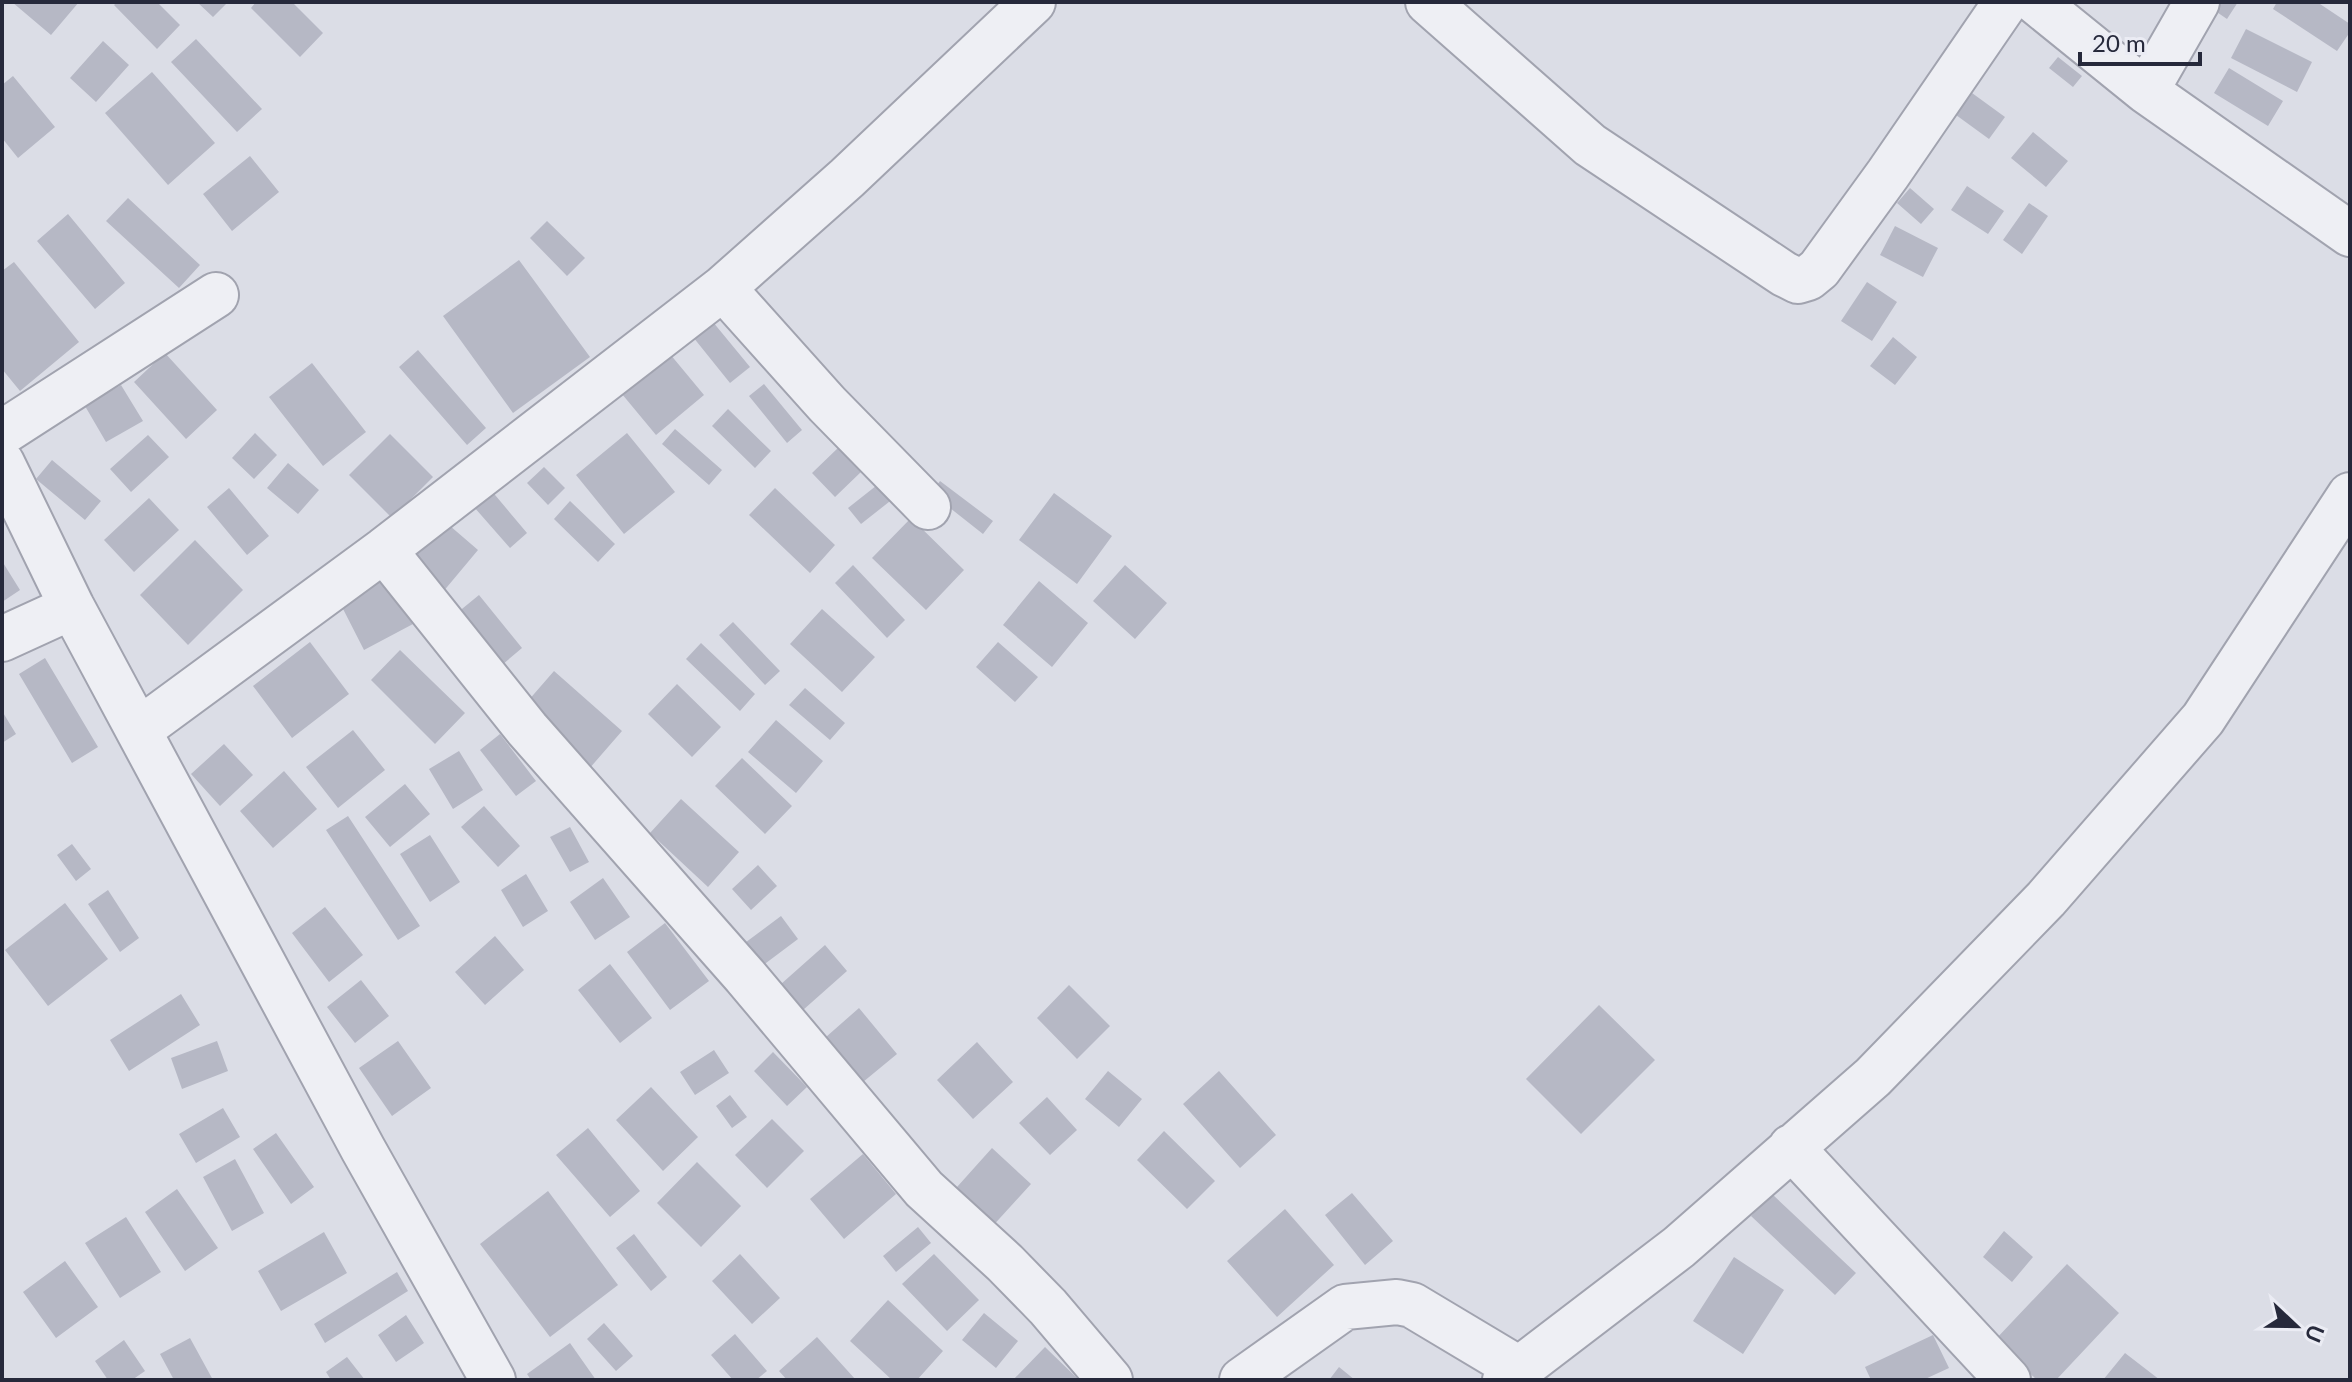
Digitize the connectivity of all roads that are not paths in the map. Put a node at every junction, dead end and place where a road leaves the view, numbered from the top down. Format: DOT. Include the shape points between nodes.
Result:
graph roads {
  1 [pos="1033,2"];
  2 [pos="1428,2"];
  3 [pos="2006,2"];
  4 [pos="2036,2"];
  5 [pos="2197,2"];
  6 [pos="2146,91"];
  7 [pos="2350,234"];
  8 [pos="723,288"];
  9 [pos="216,295"];
  10 [pos="2,433"];
  11 [pos="2,463"];
  12 [pos="2350,495"];
  13 [pos="928,507"];
  14 [pos="384,550"];
  15 [pos="72,607"];
  16 [pos="2,639"];
  17 [pos="139,730"];
  18 [pos="1791,1147"];
  19 [pos="1512,1375"];
  20 [pos="493,1380"];
  21 [pos="1110,1380"];
  22 [pos="1242,1380"];
  23 [pos="2008,1380"];
  1 -- 8 [label="street"];
  2 -- 3 [label="street" via="1590,145 1798,281 1819,269"];
  4 -- 6 [label="street"];
  5 -- 6 [label="street"];
  6 -- 7 [label="street"];
  8 -- 13 [label="street"];
  8 -- 14 [label="street"];
  9 -- 10 [label="street"];
  11 -- 15 [label="street"];
  12 -- 18 [label="street" via="2203,719 2046,899 1873,1077"];
  14 -- 17 [label="street"];
  14 -- 21 [label="street" via="527,729 924,1189 1048,1307"];
  15 -- 16 [label="street"];
  15 -- 17 [label="street"];
  17 -- 20 [label="street"];
  18 -- 19 [label="street" via="1679,1247"];
  18 -- 23 [label="street"];
  19 -- 22 [label="street" via="1412,1305 1397,1302 1345,1307"];
}
